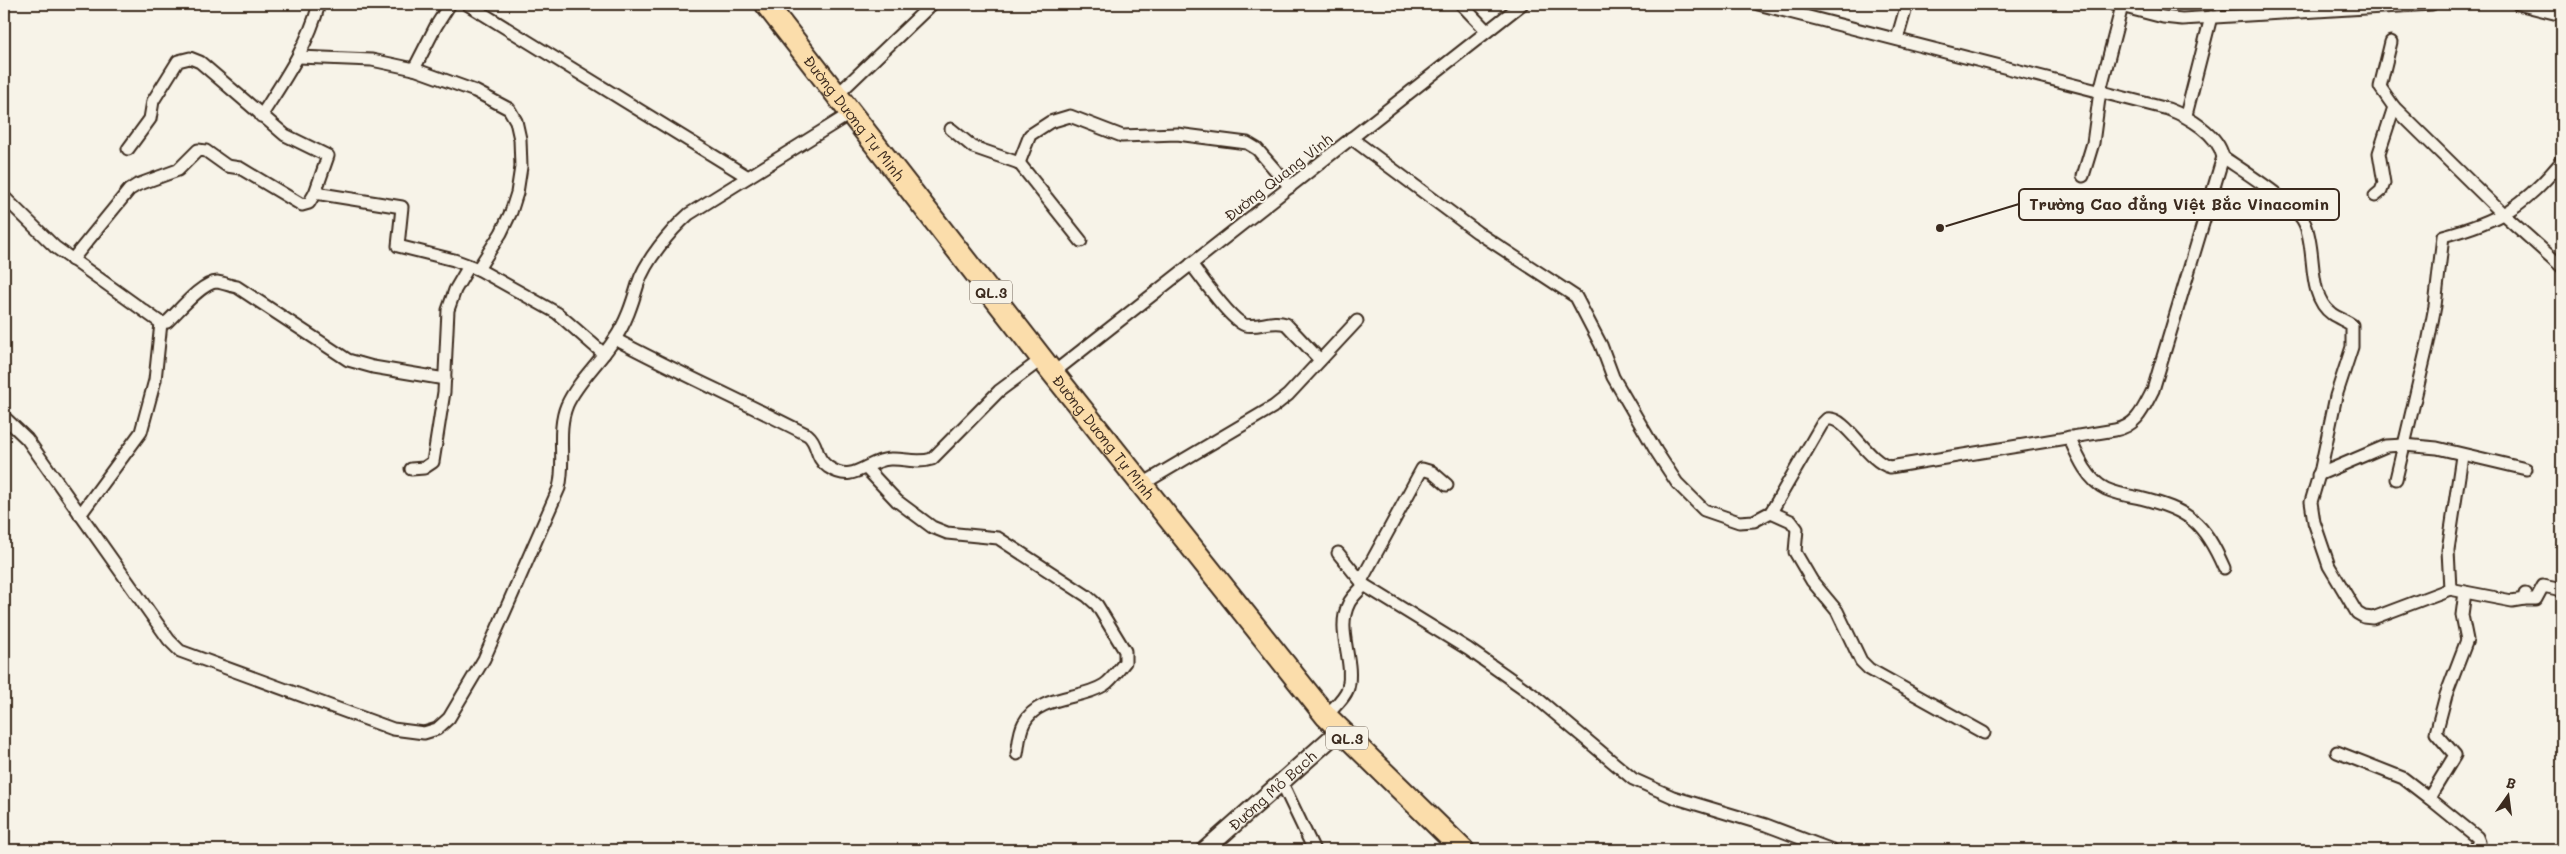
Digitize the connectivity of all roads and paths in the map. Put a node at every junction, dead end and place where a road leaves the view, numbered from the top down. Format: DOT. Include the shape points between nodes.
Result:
graph roads {
  1 [pos="319,4"];
  2 [pos="450,4"];
  3 [pos="467,4"];
  4 [pos="766,4"];
  5 [pos="932,4"];
  6 [pos="1461,4"];
  7 [pos="1522,4"];
  8 [pos="1758,4"];
  9 [pos="1907,4"];
  10 [pos="2432,4"];
  11 [pos="2518,4"];
  12 [pos="2117,5"];
  13 [pos="2356,6"];
  14 [pos="2562,15"];
  15 [pos="2211,17"];
  16 [pos="1486,31"];
  17 [pos="1897,39"];
  18 [pos="2391,42"];
  19 [pos="299,58"];
  20 [pos="414,69"];
  21 [pos="2100,91"];
  22 [pos="837,95"];
  23 [pos="2394,107"];
  24 [pos="851,113"];
  25 [pos="261,116"];
  26 [pos="2186,116"];
  27 [pos="951,129"];
  28 [pos="1351,138"];
  29 [pos="128,150"];
  30 [pos="2223,156"];
  31 [pos="2562,161"];
  32 [pos="1020,162"];
  33 [pos="2083,176"];
  34 [pos="748,177"];
  35 [pos="1290,186"];
  36 [pos="315,193"];
  37 [pos="2374,196"];
  38 [pos="4,197"];
  39 [pos="2502,214"];
  40 [pos="1081,241"];
  41 [pos="72,260"];
  42 [pos="1191,264"];
  43 [pos="473,267"];
  44 [pos="2562,267"];
  45 [pos="1357,321"];
  46 [pos="161,323"];
  47 [pos="616,339"];
  48 [pos="604,354"];
  49 [pos="1320,360"];
  50 [pos="1047,366"];
  51 [pos="445,379"];
  52 [pos="4,417"];
  53 [pos="2069,437"];
  54 [pos="2404,445"];
  55 [pos="2462,456"];
  56 [pos="866,468"];
  57 [pos="2526,469"];
  58 [pos="411,470"];
  59 [pos="2318,475"];
  60 [pos="2396,479"];
  61 [pos="1141,485"];
  62 [pos="1447,485"];
  63 [pos="1771,512"];
  64 [pos="80,514"];
  65 [pos="1338,553"];
  66 [pos="2224,568"];
  67 [pos="1363,583"];
  68 [pos="2450,589"];
  69 [pos="2562,590"];
  70 [pos="2465,592"];
  71 [pos="1333,723"];
  72 [pos="1984,733"];
  73 [pos="2337,752"];
  74 [pos="1017,754"];
  75 [pos="1282,783"];
  76 [pos="2429,798"];
  77 [pos="1205,850"];
  78 [pos="1314,850"];
  79 [pos="1463,850"];
  80 [pos="1832,850"];
  81 [pos="2474,850"];
  1 -- 19 [label="street"];
  2 -- 20 [label="street"];
  3 -- 34 [label="street"];
  4 -- 22 [label="highway, Đường Dương Tự Minh / QL.3"];
  5 -- 22 [label="street"];
  6 -- 16 [label="street"];
  7 -- 16 [label="street, Đường Quang Vinh"];
  8 -- 17 [label="street"];
  9 -- 17 [label="street"];
  10 -- 13 [label="street"];
  11 -- 14 [label="street"];
  12 -- 15 [label="street" via="2163,17"];
  12 -- 21 [label="street"];
  13 -- 15 [label="street"];
  15 -- 26 [label="street"];
  16 -- 28 [label="street, Đường Quang Vinh"];
  17 -- 21 [label="street"];
  18 -- 23 [label="street" via="2380,87"];
  19 -- 20 [label="street" via="372,60"];
  19 -- 25 [label="street"];
  20 -- 43 [label="street" via="494,100 509,109 516,120 521,167 511,212 500,233"];
  21 -- 26 [label="street"];
  21 -- 33 [label="street" via="2093,143"];
  22 -- 24 [label="highway, Đường Dương Tự Minh / QL.3"];
  23 -- 37 [label="street" via="2379,154 2384,183"];
  23 -- 39 [label="street"];
  24 -- 34 [label="street"];
  24 -- 50 [label="highway, Đường Dương Tự Minh / QL.3"];
  25 -- 29 [label="street" via="200,62 184,58 178,60 153,101 150,118"];
  25 -- 36 [label="street" via="285,135 328,156"];
  26 -- 30 [label="street" via="2216,141"];
  27 -- 32 [label="street" via="973,147"];
  28 -- 35 [label="street, Đường Quang Vinh"];
  28 -- 63 [label="street" via="1478,232 1576,296 1613,377 1656,451 1677,483 1704,510 1739,522 1754,521"];
  30 -- 53 [label="street" via="2152,390 2141,413 2131,426 2124,429"];
  30 -- 59 [label="street" via="2297,211 2306,225 2323,305 2352,325 2352,347 2336,396"];
  31 -- 39 [label="street" via="2542,186"];
  32 -- 35 [label="street" via="1030,135 1050,122 1070,116 1122,136 1177,134 1247,143 1257,149"];
  32 -- 40 [label="street"];
  34 -- 47 [label="street" via="678,223 648,264"];
  35 -- 42 [label="street, Đường Quang Vinh"];
  36 -- 41 [label="street" via="310,202 302,205 240,168 227,166 206,151 198,150 178,170 129,190"];
  36 -- 43 [label="street" via="402,207 398,246"];
  38 -- 41 [label="street" via="41,235"];
  39 -- 44 [label="street"];
  39 -- 54 [label="street" via="2490,222 2442,236 2435,306"];
  41 -- 46 [label="street"];
  42 -- 49 [label="street" via="1237,321 1254,326 1286,324"];
  42 -- 50 [label="street, Đường Quang Vinh"];
  43 -- 48 [label="street" via="557,313"];
  43 -- 51 [label="street" via="455,290 448,310"];
  45 -- 49 [label="street"];
  46 -- 51 [label="street" via="167,322 206,285 218,282 237,287 357,364"];
  46 -- 64 [label="street" via="155,380 141,432"];
  47 -- 48 [label="street"];
  47 -- 56 [label="street, Đường Quang Vinh" via="808,436 817,457 829,468 846,473"];
  48 -- 64 [label="street" via="568,405 562,426 559,488 484,659 449,718 437,729 424,733 393,729 180,651"];
  49 -- 61 [label="street" via="1288,395 1272,407"];
  50 -- 56 [label="street, Đường Quang Vinh" via="999,391 932,459 923,462 882,460"];
  50 -- 61 [label="highway, Đường Dương Tự Minh / QL.3"];
  51 -- 58 [label="street" via="433,462 424,468"];
  52 -- 64 [label="street" via="27,439"];
  53 -- 63 [label="street" via="1890,467 1874,460 1838,421 1827,419"];
  53 -- 66 [label="street" via="2080,462 2096,481 2106,489 2161,503 2182,512 2212,540"];
  54 -- 55 [label="street" via="2437,448"];
  54 -- 59 [label="street" via="2386,446"];
  54 -- 60 [label="street"];
  55 -- 57 [label="street" via="2486,458"];
  55 -- 68 [label="street" via="2448,550"];
  56 -- 74 [label="street" via="897,501 932,527 948,533 998,538 1078,589 1097,605 1125,651 1125,662 1105,684 1093,691 1046,704 1033,712 1025,721"];
  59 -- 68 [label="street" via="2311,502 2314,522 2329,566 2357,613 2373,618"];
  61 -- 71 [label="highway, Đường Dương Tự Minh / QL.3"];
  62 -- 67 [label="street" via="1432,472 1422,470"];
  63 -- 72 [label="street" via="1791,521 1796,529 1795,552 1812,581 1837,611 1861,661 1869,669"];
  65 -- 67 [label="street"];
  67 -- 71 [label="street" via="1349,603 1345,617 1349,666 1347,690"];
  67 -- 80 [label="street" via="1532,694 1633,779 1674,797 1766,825"];
  68 -- 70 [label="street"];
  69 -- 70 [label="street" via="2542,586 2536,599 2525,596 2512,601"];
  70 -- 76 [label="street" via="2462,615 2466,640 2436,733 2454,755"];
  71 -- 75 [label="street, Đường Mỏ Bạch"];
  71 -- 79 [label="highway, Đường Dương Tự Minh / QL.3"];
  73 -- 76 [label="street" via="2403,778"];
  75 -- 77 [label="street, Đường Mỏ Bạch"];
  75 -- 78 [label="street"];
  76 -- 81 [label="street" via="2477,837 2479,842"];
}
